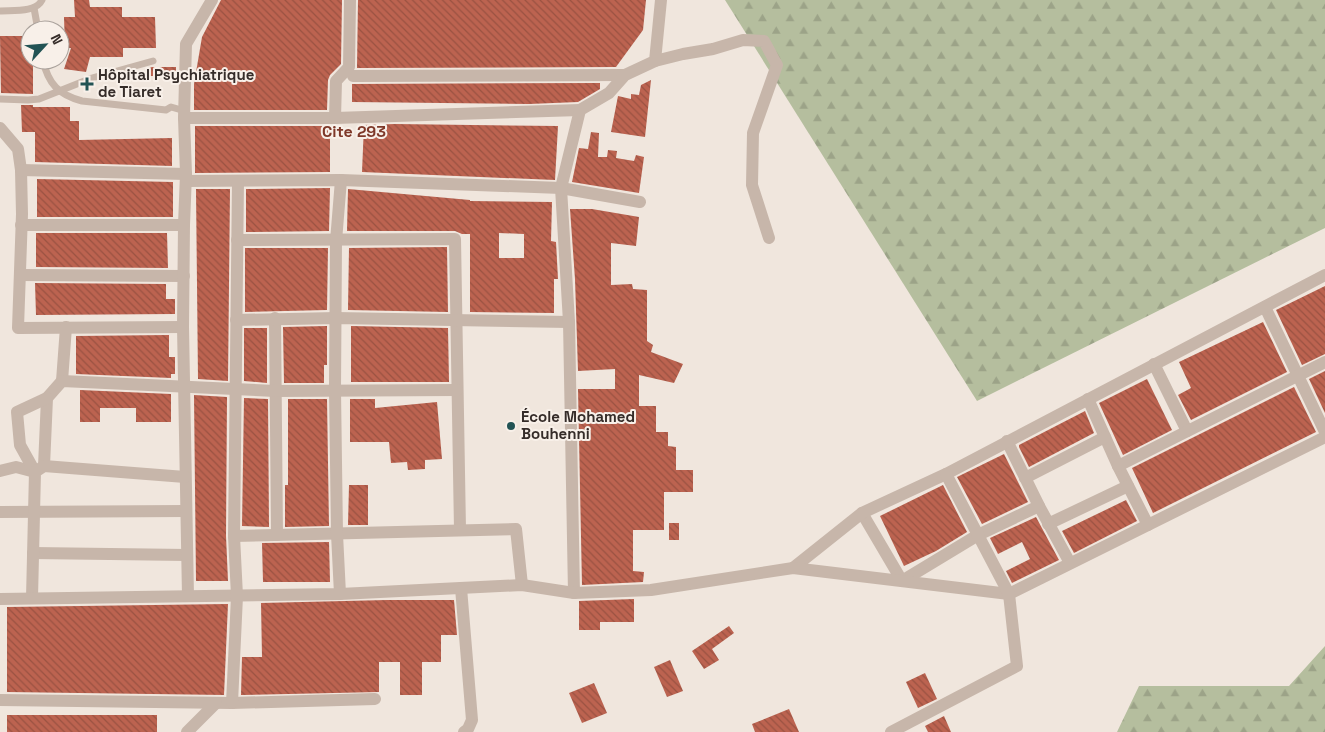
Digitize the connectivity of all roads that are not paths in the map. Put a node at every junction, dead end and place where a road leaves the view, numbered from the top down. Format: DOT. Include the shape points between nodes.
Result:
graph roads {
  1 [pos="42,0"];
  2 [pos="212,0"];
  3 [pos="350,0"];
  4 [pos="661,0"];
  5 [pos="34,8"];
  6 [pos="0,11"];
  7 [pos="36,20"];
  8 [pos="152,61"];
  9 [pos="655,61"];
  10 [pos="47,70"];
  11 [pos="625,75"];
  12 [pos="353,76"];
  13 [pos="59,92"];
  14 [pos="0,99"];
  15 [pos="580,110"];
  16 [pos="184,114"];
  17 [pos="335,118"];
  18 [pos="0,128"];
  19 [pos="20,170"];
  20 [pos="186,177"];
  21 [pos="238,180"];
  22 [pos="340,180"];
  23 [pos="561,188"];
  24 [pos="640,202"];
  25 [pos="21,224"];
  26 [pos="184,225"];
  27 [pos="769,238"];
  28 [pos="237,240"];
  29 [pos="336,241"];
  30 [pos="20,275"];
  31 [pos="1325,275"];
  32 [pos="184,276"];
  33 [pos="1265,307"];
  34 [pos="275,318"];
  35 [pos="336,318"];
  36 [pos="236,320"];
  37 [pos="456,321"];
  38 [pos="569,322"];
  39 [pos="66,327"];
  40 [pos="183,327"];
  41 [pos="1325,362"];
  42 [pos="1154,364"];
  43 [pos="1298,376"];
  44 [pos="62,381"];
  45 [pos="185,386"];
  46 [pos="235,390"];
  47 [pos="336,390"];
  48 [pos="457,390"];
  49 [pos="275,391"];
  50 [pos="47,398"];
  51 [pos="1088,399"];
  52 [pos="1187,431"];
  53 [pos="1325,432"];
  54 [pos="1105,437"];
  55 [pos="1325,437"];
  56 [pos="1007,441"];
  57 [pos="1118,466"];
  58 [pos="39,469"];
  59 [pos="0,471"];
  60 [pos="946,474"];
  61 [pos="185,477"];
  62 [pos="1025,478"];
  63 [pos="1128,486"];
  64 [pos="1039,506"];
  65 [pos="186,511"];
  66 [pos="0,512"];
  67 [pos="34,512"];
  68 [pos="862,513"];
  69 [pos="1048,524"];
  70 [pos="1148,524"];
  71 [pos="460,530"];
  72 [pos="337,534"];
  73 [pos="278,535"];
  74 [pos="978,535"];
  75 [pos="234,536"];
  76 [pos="33,553"];
  77 [pos="187,555"];
  78 [pos="1070,563"];
  79 [pos="793,568"];
  80 [pos="902,581"];
  81 [pos="522,585"];
  82 [pos="461,588"];
  83 [pos="574,592"];
  84 [pos="340,594"];
  85 [pos="1009,594"];
  86 [pos="188,596"];
  87 [pos="237,596"];
  88 [pos="32,598"];
  89 [pos="0,599"];
  90 [pos="375,699"];
  91 [pos="0,700"];
  92 [pos="216,703"];
  93 [pos="232,703"];
  94 [pos="187,732"];
  95 [pos="464,732"];
  96 [pos="892,732"];
  1 -- 5 [label="lane"];
  2 -- 16 [label="street" via="186,44"];
  3 -- 17 [label="street" via="349,67 336,81"];
  4 -- 9 [label="street"];
  5 -- 6 [label="lane"];
  5 -- 7 [label="lane"];
  8 -- 13 [label="lane" via="92,78"];
  9 -- 11 [label="street"];
  9 -- 27 [label="street" via="742,40 764,41 777,65 753,133 752,185"];
  10 -- 13 [label="lane"];
  11 -- 12 [label="street"];
  11 -- 15 [label="street" via="609,93"];
  13 -- 14 [label="lane" via="33,99"];
  13 -- 16 [label="lane" via="82,101 166,110 171,107"];
  15 -- 17 [label="street"];
  15 -- 23 [label="street"];
  16 -- 17 [label="street"];
  16 -- 20 [label="street"];
  18 -- 19 [label="street" via="18,150"];
  19 -- 20 [label="street"];
  19 -- 25 [label="street"];
  20 -- 21 [label="street"];
  20 -- 26 [label="street"];
  21 -- 22 [label="street"];
  21 -- 28 [label="street"];
  22 -- 23 [label="street"];
  22 -- 29 [label="street"];
  23 -- 24 [label="street"];
  23 -- 38 [label="street"];
  25 -- 26 [label="street"];
  25 -- 30 [label="street"];
  26 -- 32 [label="street"];
  28 -- 29 [label="street"];
  28 -- 36 [label="street"];
  29 -- 35 [label="street"];
  29 -- 37 [label="street" via="454,239"];
  30 -- 32 [label="street"];
  30 -- 39 [label="street" via="18,328"];
  31 -- 33 [label="street"];
  32 -- 40 [label="street"];
  33 -- 42 [label="street"];
  33 -- 43 [label="street"];
  34 -- 35 [label="street"];
  34 -- 36 [label="street"];
  34 -- 49 [label="street"];
  35 -- 37 [label="street"];
  35 -- 47 [label="street"];
  36 -- 46 [label="street"];
  37 -- 38 [label="street"];
  37 -- 48 [label="street"];
  38 -- 83 [label="street"];
  39 -- 40 [label="street"];
  39 -- 44 [label="street"];
  40 -- 45 [label="street"];
  41 -- 43 [label="street"];
  42 -- 51 [label="street"];
  42 -- 52 [label="street"];
  43 -- 52 [label="street"];
  43 -- 53 [label="street"];
  44 -- 45 [label="street"];
  44 -- 50 [label="street"];
  45 -- 46 [label="street"];
  45 -- 61 [label="street"];
  46 -- 49 [label="street"];
  46 -- 75 [label="street"];
  47 -- 48 [label="street"];
  47 -- 49 [label="street"];
  47 -- 72 [label="street"];
  48 -- 71 [label="street"];
  49 -- 73 [label="street"];
  50 -- 58 [label="street"];
  50 -- 58 [label="street" via="17,412 20,445"];
  51 -- 54 [label="street"];
  51 -- 56 [label="street"];
  52 -- 57 [label="street"];
  54 -- 57 [label="street"];
  54 -- 62 [label="street"];
  55 -- 70 [label="street"];
  56 -- 60 [label="street"];
  56 -- 62 [label="street"];
  57 -- 63 [label="street"];
  58 -- 59 [label="street" via="16,467"];
  58 -- 61 [label="street"];
  58 -- 67 [label="street"];
  60 -- 68 [label="street"];
  60 -- 74 [label="street"];
  61 -- 65 [label="street"];
  62 -- 64 [label="street"];
  63 -- 69 [label="street"];
  63 -- 70 [label="street"];
  64 -- 69 [label="street"];
  64 -- 74 [label="street"];
  65 -- 67 [label="street"];
  65 -- 77 [label="street"];
  66 -- 67 [label="street"];
  67 -- 76 [label="street"];
  68 -- 79 [label="street"];
  68 -- 80 [label="street"];
  69 -- 78 [label="street"];
  70 -- 78 [label="street"];
  71 -- 72 [label="street"];
  71 -- 81 [label="street" via="516,529"];
  72 -- 73 [label="street"];
  72 -- 84 [label="street"];
  73 -- 75 [label="street"];
  74 -- 80 [label="street"];
  74 -- 85 [label="street"];
  75 -- 87 [label="street"];
  76 -- 77 [label="street"];
  76 -- 88 [label="street"];
  77 -- 86 [label="street"];
  78 -- 85 [label="street"];
  79 -- 80 [label="street"];
  79 -- 83 [label="street" via="651,590"];
  80 -- 85 [label="street"];
  81 -- 82 [label="street"];
  81 -- 83 [label="street"];
  82 -- 84 [label="street"];
  82 -- 95 [label="street" via="472,720"];
  84 -- 87 [label="street"];
  85 -- 96 [label="street" via="1017,666"];
  86 -- 87 [label="street"];
  86 -- 88 [label="street"];
  87 -- 93 [label="street"];
  88 -- 89 [label="street"];
  90 -- 93 [label="street"];
  91 -- 92 [label="street"];
  92 -- 93 [label="street"];
  92 -- 94 [label="street"];
}
